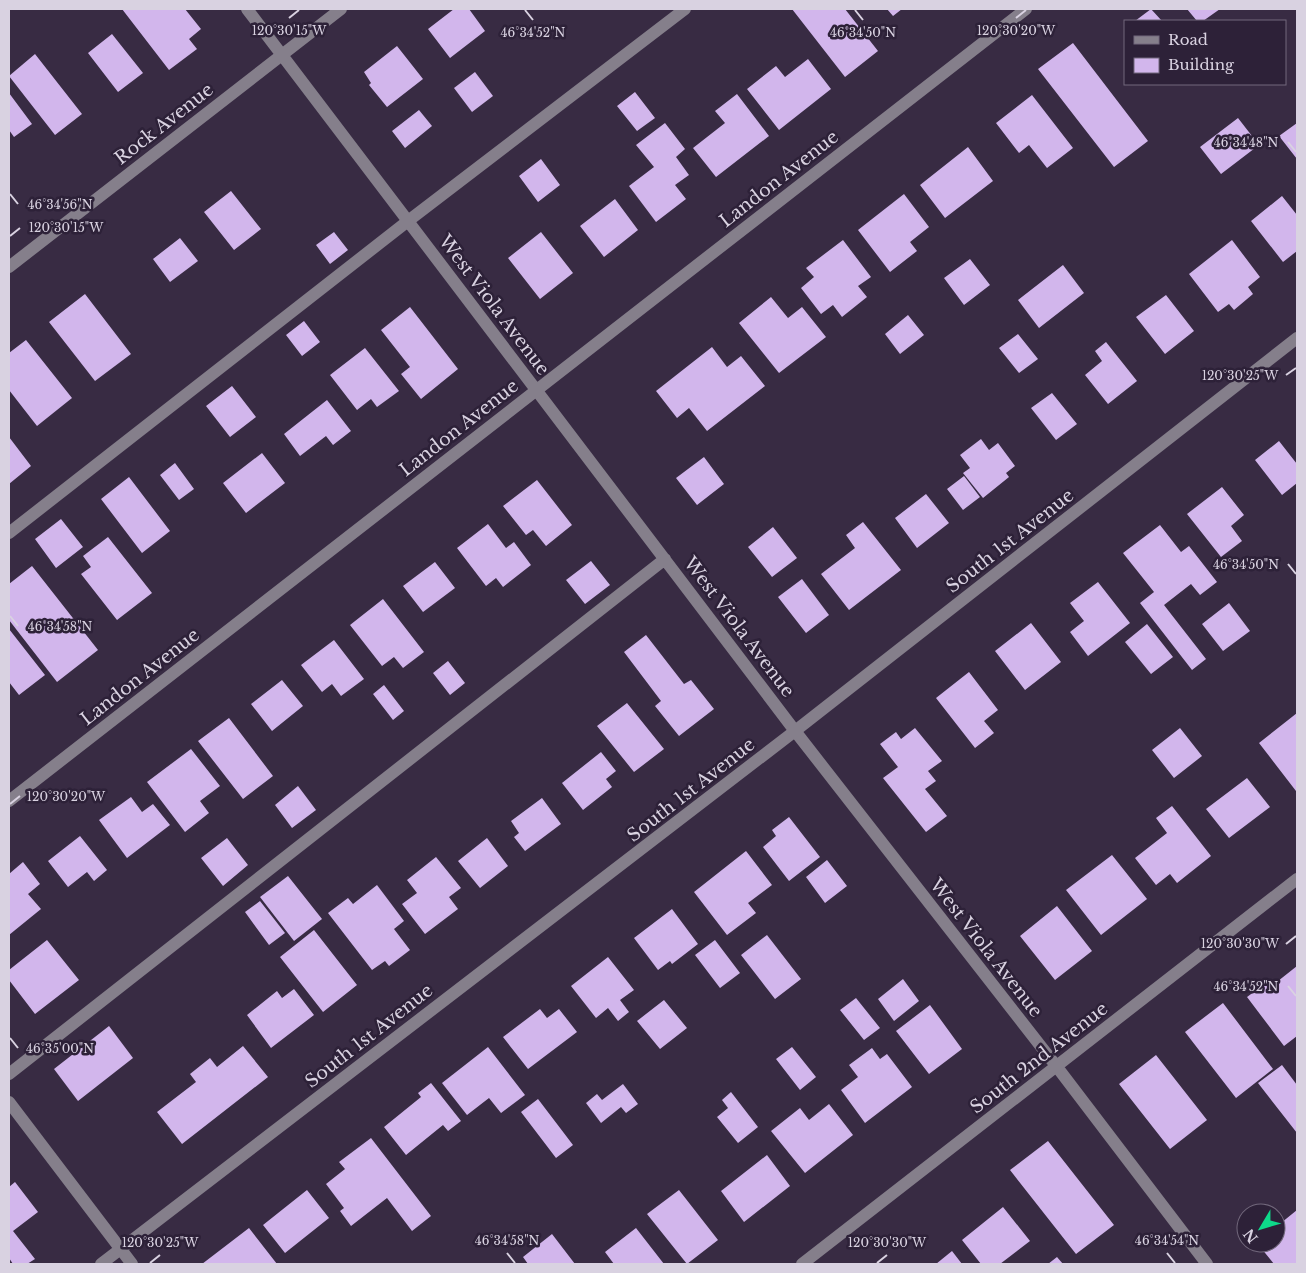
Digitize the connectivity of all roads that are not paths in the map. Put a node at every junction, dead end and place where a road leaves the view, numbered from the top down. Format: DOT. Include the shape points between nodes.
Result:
graph roads {
  1 [pos="246,9"];
  2 [pos="341,9"];
  3 [pos="685,9"];
  4 [pos="1026,9"];
  5 [pos="282,55"];
  6 [pos="408,220"];
  7 [pos="9,267"];
  8 [pos="1297,338"];
  9 [pos="537,390"];
  10 [pos="9,532"];
  11 [pos="665,560"];
  12 [pos="795,732"];
  13 [pos="9,801"];
  14 [pos="1297,879"];
  15 [pos="1057,1067"];
  16 [pos="9,1074"];
  17 [pos="9,1102"];
  18 [pos="120,1249"];
  19 [pos="102,1264"];
  20 [pos="132,1264"];
  21 [pos="802,1264"];
  22 [pos="1207,1264"];
  1 -- 5 [label="street, West Viola Avenue"];
  2 -- 5 [label="street, Rock Avenue"];
  3 -- 6 [label="street"];
  4 -- 9 [label="street, Landon Avenue"];
  5 -- 6 [label="street, West Viola Avenue"];
  5 -- 7 [label="street, Rock Avenue"];
  6 -- 9 [label="street, West Viola Avenue"];
  6 -- 10 [label="street"];
  8 -- 12 [label="street, South 1st Avenue"];
  9 -- 11 [label="street, West Viola Avenue"];
  9 -- 13 [label="street, Landon Avenue"];
  11 -- 12 [label="street, West Viola Avenue"];
  11 -- 16 [label="street"];
  12 -- 15 [label="street, West Viola Avenue"];
  12 -- 18 [label="street, South 1st Avenue"];
  14 -- 15 [label="street, South 2nd Avenue"];
  15 -- 21 [label="street, South 2nd Avenue"];
  15 -- 22 [label="street, West Viola Avenue"];
  17 -- 18 [label="street"];
  18 -- 19 [label="street, South 1st Avenue"];
  18 -- 20 [label="street"];
}
